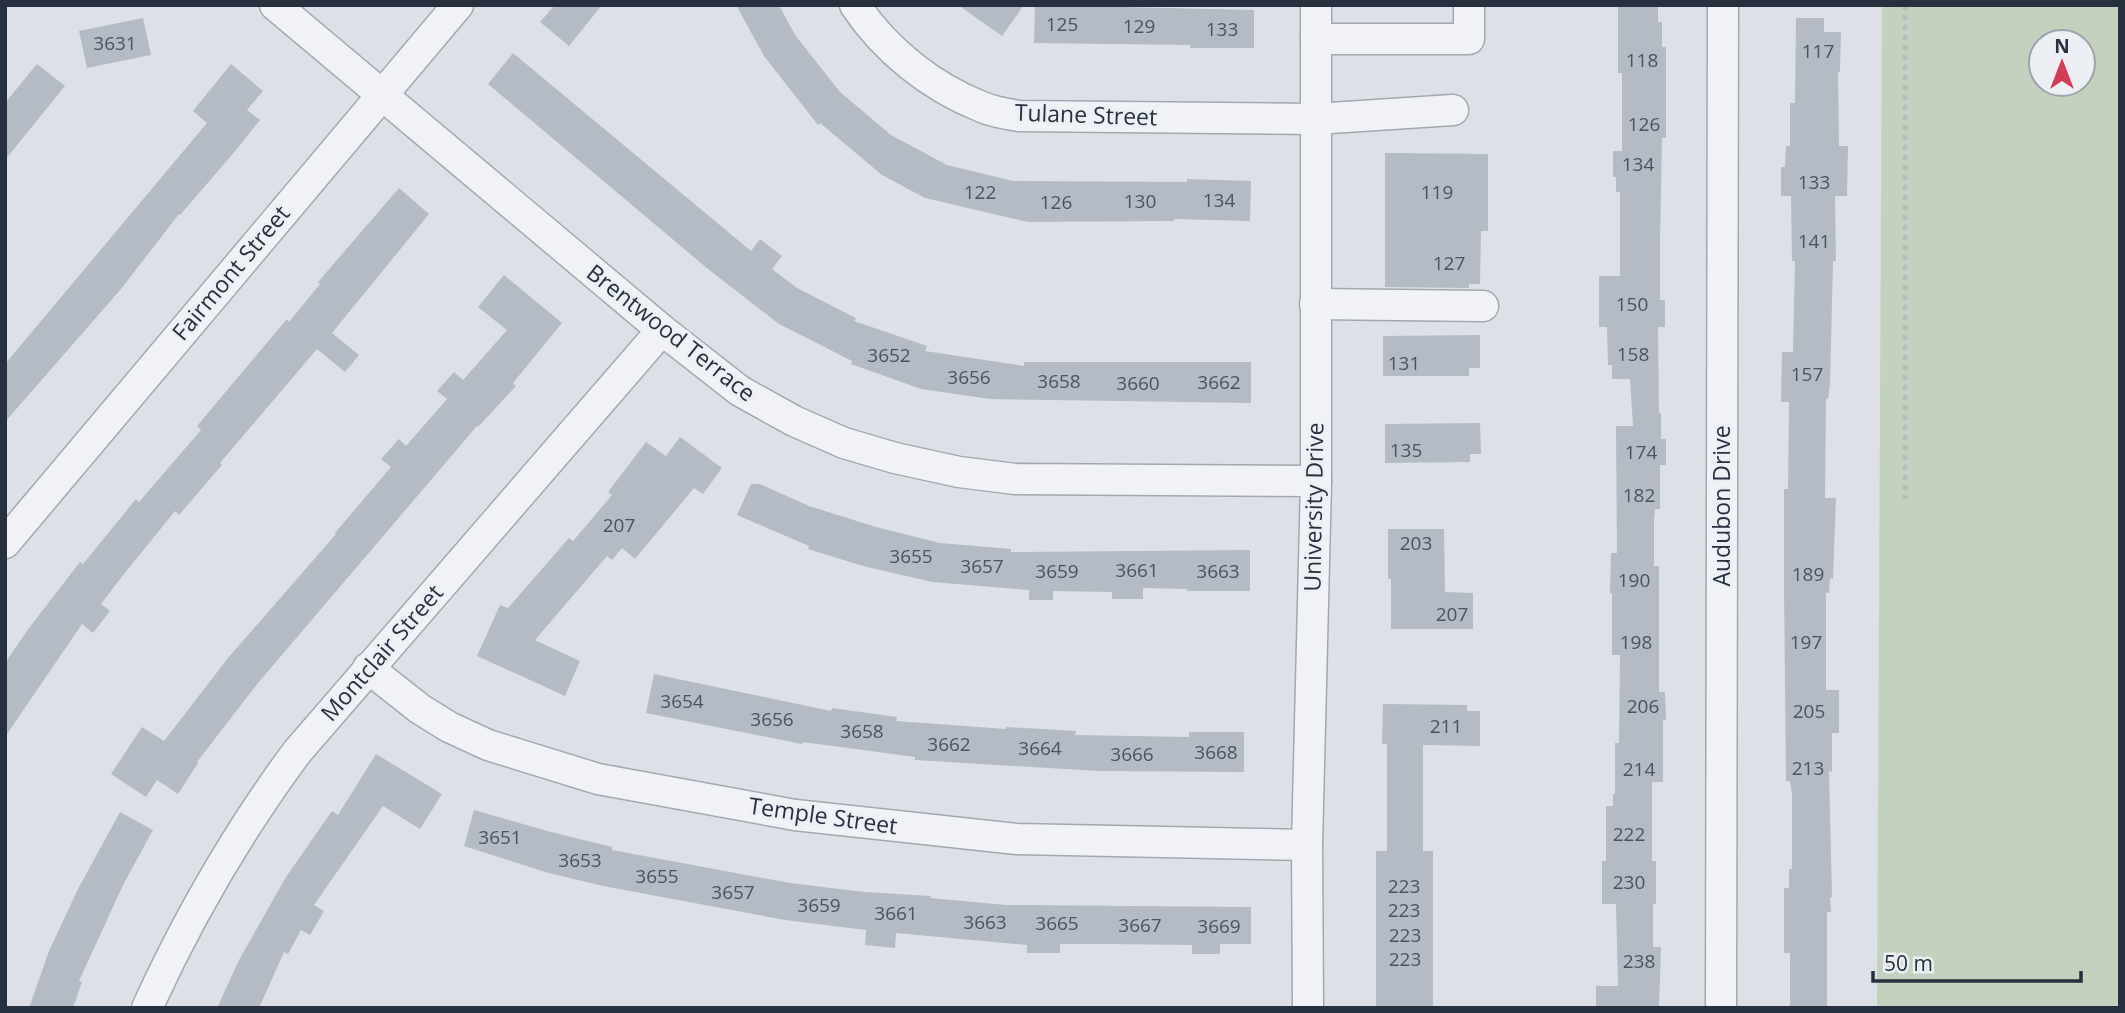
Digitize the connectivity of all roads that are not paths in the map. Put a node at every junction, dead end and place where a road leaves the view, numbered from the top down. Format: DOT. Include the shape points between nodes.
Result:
graph roads {
  1 [pos="275,5"];
  2 [pos="458,5"];
  3 [pos="855,5"];
  4 [pos="1315,5"];
  5 [pos="1469,5"];
  6 [pos="1723,5"];
  7 [pos="1315,39"];
  8 [pos="380,96"];
  9 [pos="1453,110"];
  10 [pos="1315,119"];
  11 [pos="1315,304"];
  12 [pos="1483,306"];
  13 [pos="662,330"];
  14 [pos="1315,481"];
  15 [pos="5,543"];
  16 [pos="368,668"];
  17 [pos="1307,845"];
  18 [pos="147,1008"];
  19 [pos="1308,1008"];
  20 [pos="1721,1008"];
  1 -- 8 [label="street, Brentwood Terrace"];
  2 -- 8 [label="street, Fairmont Street"];
  3 -- 10 [label="street, Tulane Street" via="888,47 949,92 1019,117"];
  4 -- 7 [label="street, University Drive"];
  5 -- 7 [label="street" via="1469,39"];
  6 -- 20 [label="street, Audubon Drive"];
  7 -- 10 [label="street, University Drive"];
  8 -- 13 [label="street, Brentwood Terrace"];
  8 -- 15 [label="street, Fairmont Street"];
  9 -- 10 [label="street, Tulane Street"];
  10 -- 11 [label="street, University Drive"];
  11 -- 12 [label="street"];
  11 -- 14 [label="street, University Drive"];
  13 -- 14 [label="street, Brentwood Terrace" via="740,391 783,415 844,443 895,458 1015,479"];
  13 -- 16 [label="street, Montclair Street"];
  14 -- 17 [label="street, University Drive"];
  16 -- 17 [label="street, Temple Street" via="449,727 488,745 598,779 795,815 1017,839"];
  16 -- 18 [label="street, Montclair Street" via="254,810 176,946"];
  17 -- 19 [label="street, University Drive"];
}
